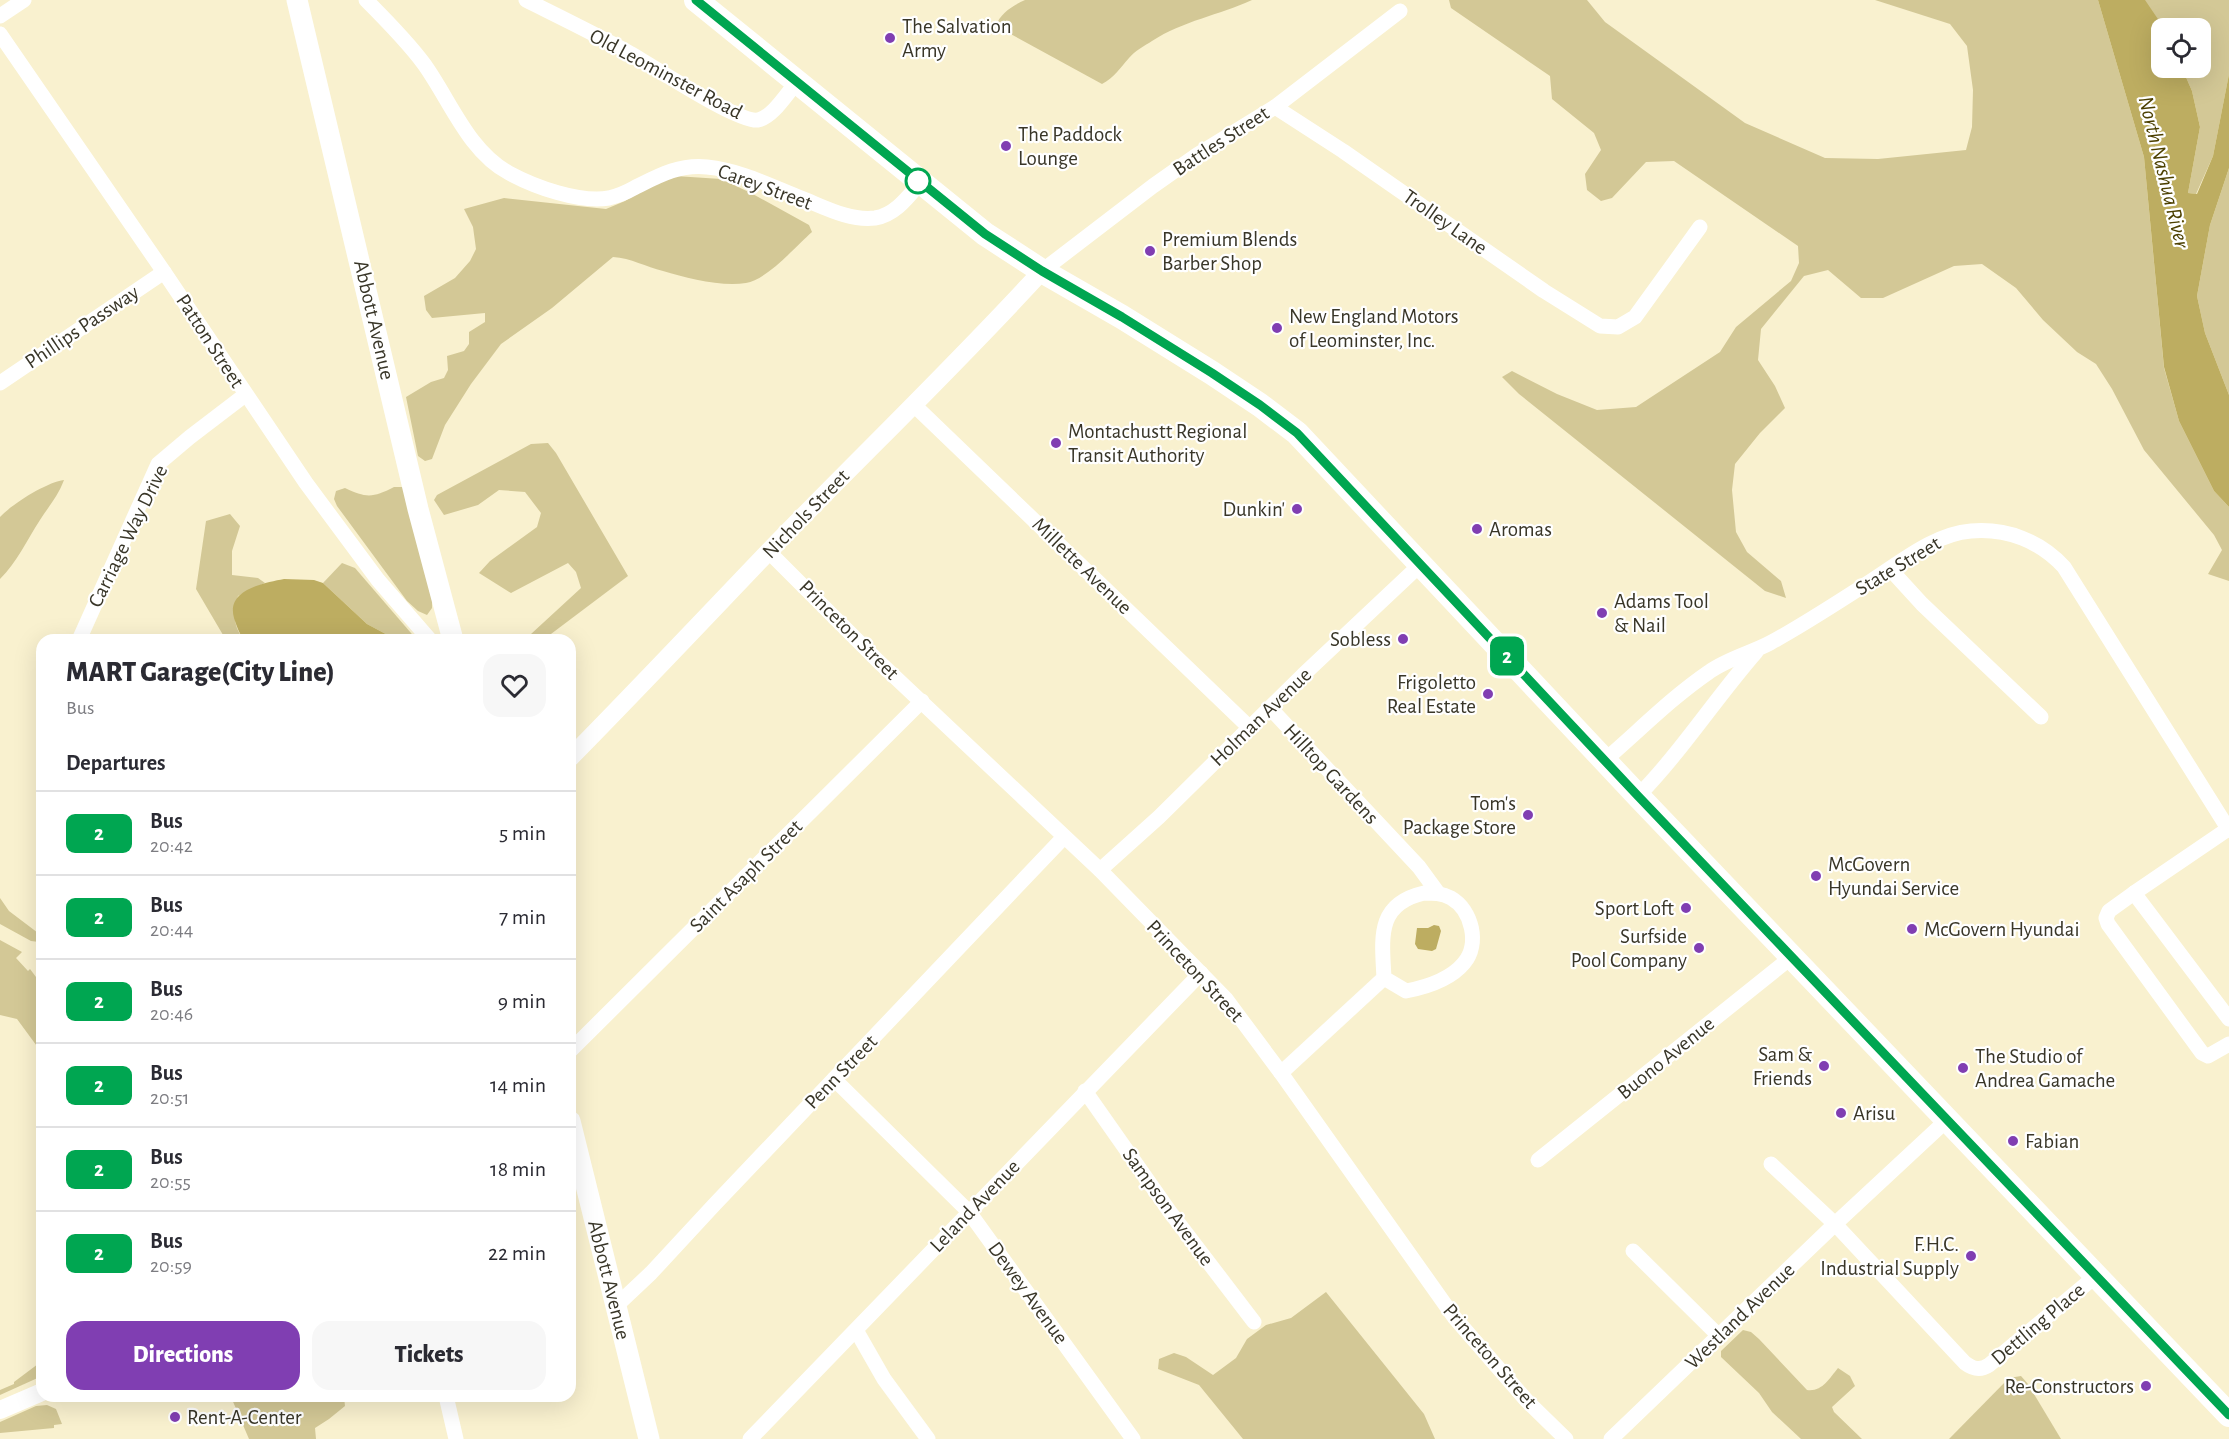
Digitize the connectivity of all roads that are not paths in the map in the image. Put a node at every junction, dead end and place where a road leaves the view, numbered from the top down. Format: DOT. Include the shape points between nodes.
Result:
graph roads {
  1 [pos="24,0"];
  2 [pos="297,0"];
  3 [pos="366,0"];
  4 [pos="526,0"];
  5 [pos="696,0"];
  6 [pos="1400,11"];
  7 [pos="0,16"];
  8 [pos="0,34"];
  9 [pos="797,82"];
  10 [pos="1275,107"];
  11 [pos="920,183"];
  12 [pos="1700,227"];
  13 [pos="1042,271"];
  14 [pos="164,272"];
  15 [pos="0,383"];
  16 [pos="245,395"];
  17 [pos="914,405"];
  18 [pos="769,552"];
  19 [pos="1421,564"];
  20 [pos="1890,569"];
  21 [pos="82,634"];
  22 [pos="425,634"];
  23 [pos="451,634"];
  24 [pos="1759,648"];
  25 [pos="922,701"];
  26 [pos="1270,708"];
  27 [pos="2041,717"];
  28 [pos="1250,728"];
  29 [pos="576,752"];
  30 [pos="1605,760"];
  31 [pos="1638,796"];
  32 [pos="2228,830"];
  33 [pos="1064,837"];
  34 [pos="1100,870"];
  35 [pos="2134,892"];
  36 [pos="1438,893"];
  37 [pos="1793,956"];
  38 [pos="1201,973"];
  39 [pos="1384,978"];
  40 [pos="2229,1020"];
  41 [pos="2229,1044"];
  42 [pos="576,1045"];
  43 [pos="1281,1073"];
  44 [pos="834,1080"];
  45 [pos="1085,1091"];
  46 [pos="1948,1119"];
  47 [pos="576,1145"];
  48 [pos="1538,1160"];
  49 [pos="1771,1164"];
  50 [pos="969,1212"];
  51 [pos="1835,1224"];
  52 [pos="1634,1251"];
  53 [pos="2097,1275"];
  54 [pos="616,1306"];
  55 [pos="1254,1322"];
  56 [pos="856,1330"];
  57 [pos="1719,1336"];
  58 [pos="36,1395"];
  59 [pos="447,1402"];
  60 [pos="0,1410"];
  61 [pos="2229,1415"];
  62 [pos="456,1439"];
  63 [pos="649,1439"];
  64 [pos="750,1439"];
  65 [pos="928,1439"];
  66 [pos="1133,1439"];
  67 [pos="1566,1439"];
  68 [pos="1611,1439"];
  1 -- 7 [label="street"];
  2 -- 23 [label="main road, Abbott Avenue"];
  3 -- 11 [label="street, Carey Street" via="422,61 465,130 492,162 526,181 568,195 610,198 658,175 705,166 728,170 848,216 875,218 902,204"];
  4 -- 9 [label="street, Old Leominster Road" via="629,52 747,119 759,120 769,114"];
  5 -- 9 [label="highway"];
  6 -- 10 [label="street, Battles Street"];
  8 -- 14 [label="street, Patton Street"];
  9 -- 11 [label="highway"];
  10 -- 12 [label="street, Trolley Lane" via="1600,326 1618,327 1635,317"];
  10 -- 13 [label="street, Battles Street" via="1161,180"];
  11 -- 13 [label="highway" via="985,234"];
  13 -- 17 [label="street, Nichols Street"];
  13 -- 19 [label="highway" via="1260,405 1335,472"];
  14 -- 15 [label="street, Phillips Passway"];
  14 -- 16 [label="street, Patton Street"];
  16 -- 21 [label="street, Carriage Way Drive" via="158,465"];
  16 -- 22 [label="street, Patton Street" via="378,580"];
  17 -- 18 [label="street, Nichols Street"];
  17 -- 28 [label="street, Millette Avenue"];
  18 -- 25 [label="street, Princeton Street"];
  18 -- 29 [label="street, Nichols Street"];
  19 -- 26 [label="street, Holman Avenue"];
  19 -- 30 [label="highway"];
  20 -- 24 [label="street, State Street"];
  20 -- 27 [label="street"];
  20 -- 32 [label="street, State Street" via="1924,547 1970,531 2009,533 2051,553 2064,567"];
  24 -- 30 [label="street, State Street" via="1711,670"];
  24 -- 31 [label="street" via="1669,764"];
  25 -- 33 [label="street, Princeton Street"];
  25 -- 42 [label="street, Saint Asaph Street"];
  26 -- 28 [label="street, Holman Avenue"];
  26 -- 36 [label="street, Hilltop Gardens" via="1419,867"];
  28 -- 34 [label="street, Holman Avenue"];
  30 -- 31 [label="highway"];
  31 -- 37 [label="highway"];
  32 -- 35 [label="street"];
  33 -- 34 [label="street, Princeton Street"];
  33 -- 44 [label="street, Penn Street"];
  34 -- 38 [label="street, Princeton Street"];
  35 -- 40 [label="street"];
  35 -- 41 [label="street" via="2109,911 2108,924 2202,1053 2208,1056"];
  36 -- 39 [label="street" via="1410,896 1389,915 1383,928"];
  36 -- 39 [label="street" via="1452,899 1470,921 1472,950 1465,962 1443,980 1406,991"];
  37 -- 46 [label="highway"];
  37 -- 48 [label="street, Buono Avenue"];
  38 -- 43 [label="street, Princeton Street" via="1226,999"];
  38 -- 45 [label="street, Leland Avenue"];
  39 -- 43 [label="street"];
  43 -- 67 [label="street, Princeton Street" via="1454,1317 1527,1401"];
  44 -- 50 [label="street, Dewey Avenue"];
  44 -- 54 [label="street, Penn Street"];
  45 -- 50 [label="street, Leland Avenue"];
  45 -- 55 [label="street, Sampson Avenue"];
  46 -- 51 [label="street, Westland Avenue"];
  46 -- 53 [label="highway"];
  47 -- 54 [label="main road, Abbott Avenue"];
  49 -- 51 [label="street"];
  50 -- 56 [label="street, Leland Avenue"];
  50 -- 66 [label="street, Dewey Avenue"];
  51 -- 53 [label="street, Dettling Place" via="1965,1363 1977,1369 1989,1365"];
  51 -- 57 [label="street, Westland Avenue"];
  52 -- 57 [label="street"];
  53 -- 61 [label="highway"];
  54 -- 63 [label="main road, Abbott Avenue"];
  56 -- 64 [label="street, Leland Avenue"];
  56 -- 65 [label="street" via="884,1379"];
  57 -- 68 [label="street, Westland Avenue"];
  58 -- 60 [label="street"];
  59 -- 62 [label="street"];
}
